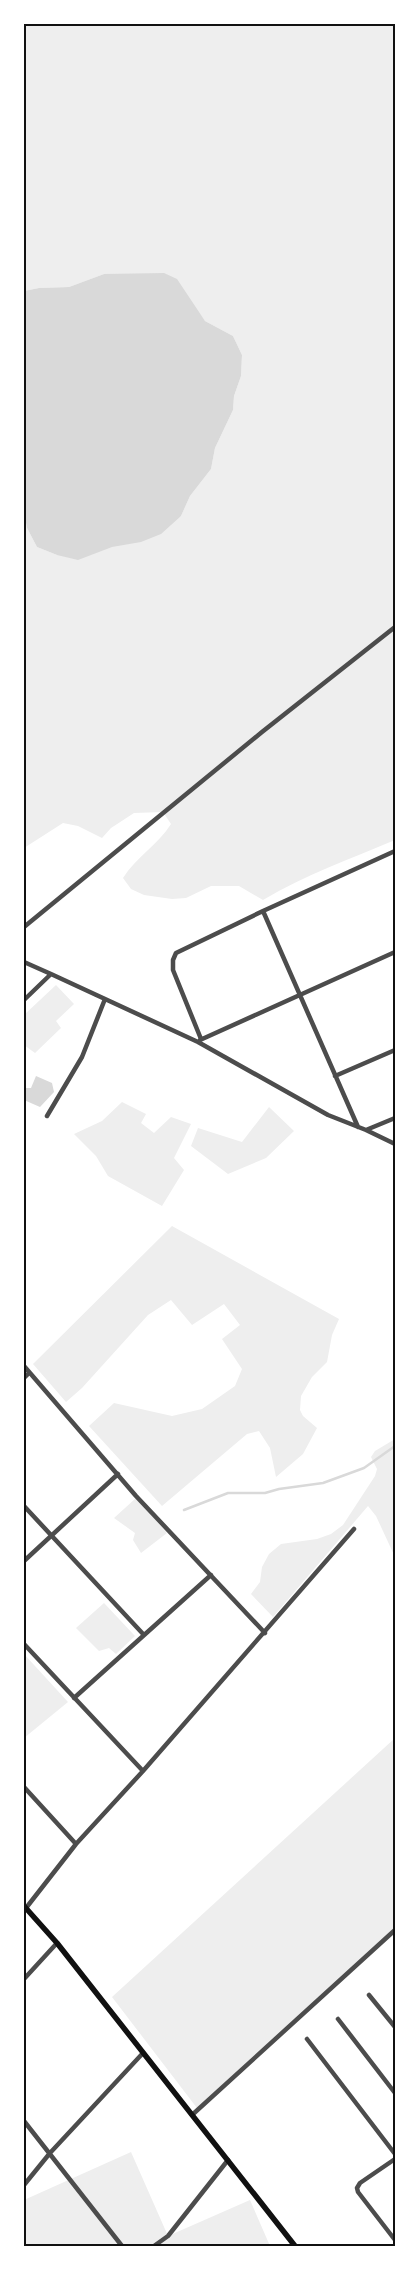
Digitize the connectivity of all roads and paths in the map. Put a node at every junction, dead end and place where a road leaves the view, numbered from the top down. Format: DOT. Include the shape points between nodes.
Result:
graph roads {
  1 [pos="395,627"];
  2 [pos="395,851"];
  3 [pos="263,911"];
  4 [pos="24,927"];
  5 [pos="395,952"];
  6 [pos="24,962"];
  7 [pos="51,974"];
  8 [pos="300,994"];
  9 [pos="105,999"];
  10 [pos="24,1000"];
  11 [pos="199,1041"];
  12 [pos="395,1050"];
  13 [pos="336,1076"];
  14 [pos="47,1116"];
  15 [pos="395,1118"];
  16 [pos="358,1127"];
  17 [pos="366,1130"];
  18 [pos="395,1144"];
  19 [pos="24,1366"];
  20 [pos="30,1373"];
  21 [pos="24,1378"];
  22 [pos="118,1474"];
  23 [pos="24,1506"];
  24 [pos="354,1529"];
  25 [pos="52,1534"];
  26 [pos="24,1561"];
  27 [pos="211,1575"];
  28 [pos="265,1633"];
  29 [pos="144,1635"];
  30 [pos="24,1644"];
  31 [pos="74,1698"];
  32 [pos="143,1771"];
  33 [pos="24,1787"];
  34 [pos="76,1844"];
  35 [pos="25,1907"];
  36 [pos="395,1930"];
  37 [pos="57,1943"];
  38 [pos="24,1979"];
  39 [pos="369,1995"];
  40 [pos="338,2019"];
  41 [pos="395,2028"];
  42 [pos="307,2039"];
  43 [pos="142,2053"];
  44 [pos="395,2093"];
  45 [pos="192,2115"];
  46 [pos="24,2122"];
  47 [pos="50,2153"];
  48 [pos="395,2154"];
  49 [pos="395,2159"];
  50 [pos="228,2160"];
  51 [pos="24,2185"];
  52 [pos="395,2240"];
  53 [pos="122,2246"];
  54 [pos="154,2246"];
  55 [pos="295,2246"];
  1 -- 4 [label="street"];
  2 -- 3 [label="street"];
  3 -- 8 [label="street"];
  3 -- 11 [label="street" via="178,951 173,958 174,973"];
  5 -- 8 [label="street"];
  6 -- 7 [label="street"];
  7 -- 9 [label="street"];
  7 -- 10 [label="street"];
  8 -- 11 [label="street"];
  8 -- 13 [label="street"];
  9 -- 11 [label="street"];
  9 -- 14 [label="street" via="76,1069"];
  11 -- 16 [label="street" via="328,1114"];
  12 -- 13 [label="street"];
  13 -- 16 [label="street"];
  15 -- 17 [label="street"];
  16 -- 17 [label="street"];
  17 -- 18 [label="street"];
  19 -- 20 [label="street"];
  20 -- 21 [label="street"];
  20 -- 22 [label="street"];
  22 -- 25 [label="street"];
  22 -- 27 [label="street"];
  23 -- 25 [label="street"];
  24 -- 28 [label="street"];
  25 -- 26 [label="street"];
  25 -- 29 [label="street"];
  27 -- 28 [label="street"];
  27 -- 29 [label="street"];
  28 -- 32 [label="street"];
  29 -- 31 [label="street"];
  30 -- 31 [label="street"];
  31 -- 32 [label="street"];
  32 -- 34 [label="street"];
  33 -- 34 [label="street"];
  34 -- 35 [label="street"];
  35 -- 37 [label="main road"];
  36 -- 45 [label="street"];
  37 -- 38 [label="street"];
  37 -- 43 [label="main road"];
  39 -- 41 [label="street"];
  40 -- 44 [label="street"];
  42 -- 48 [label="street"];
  43 -- 45 [label="main road"];
  43 -- 47 [label="street"];
  45 -- 50 [label="main road"];
  46 -- 47 [label="street"];
  47 -- 51 [label="street"];
  47 -- 53 [label="street"];
  49 -- 52 [label="street" via="357,2188"];
  50 -- 54 [label="street" via="168,2236"];
  50 -- 55 [label="main road"];
}
